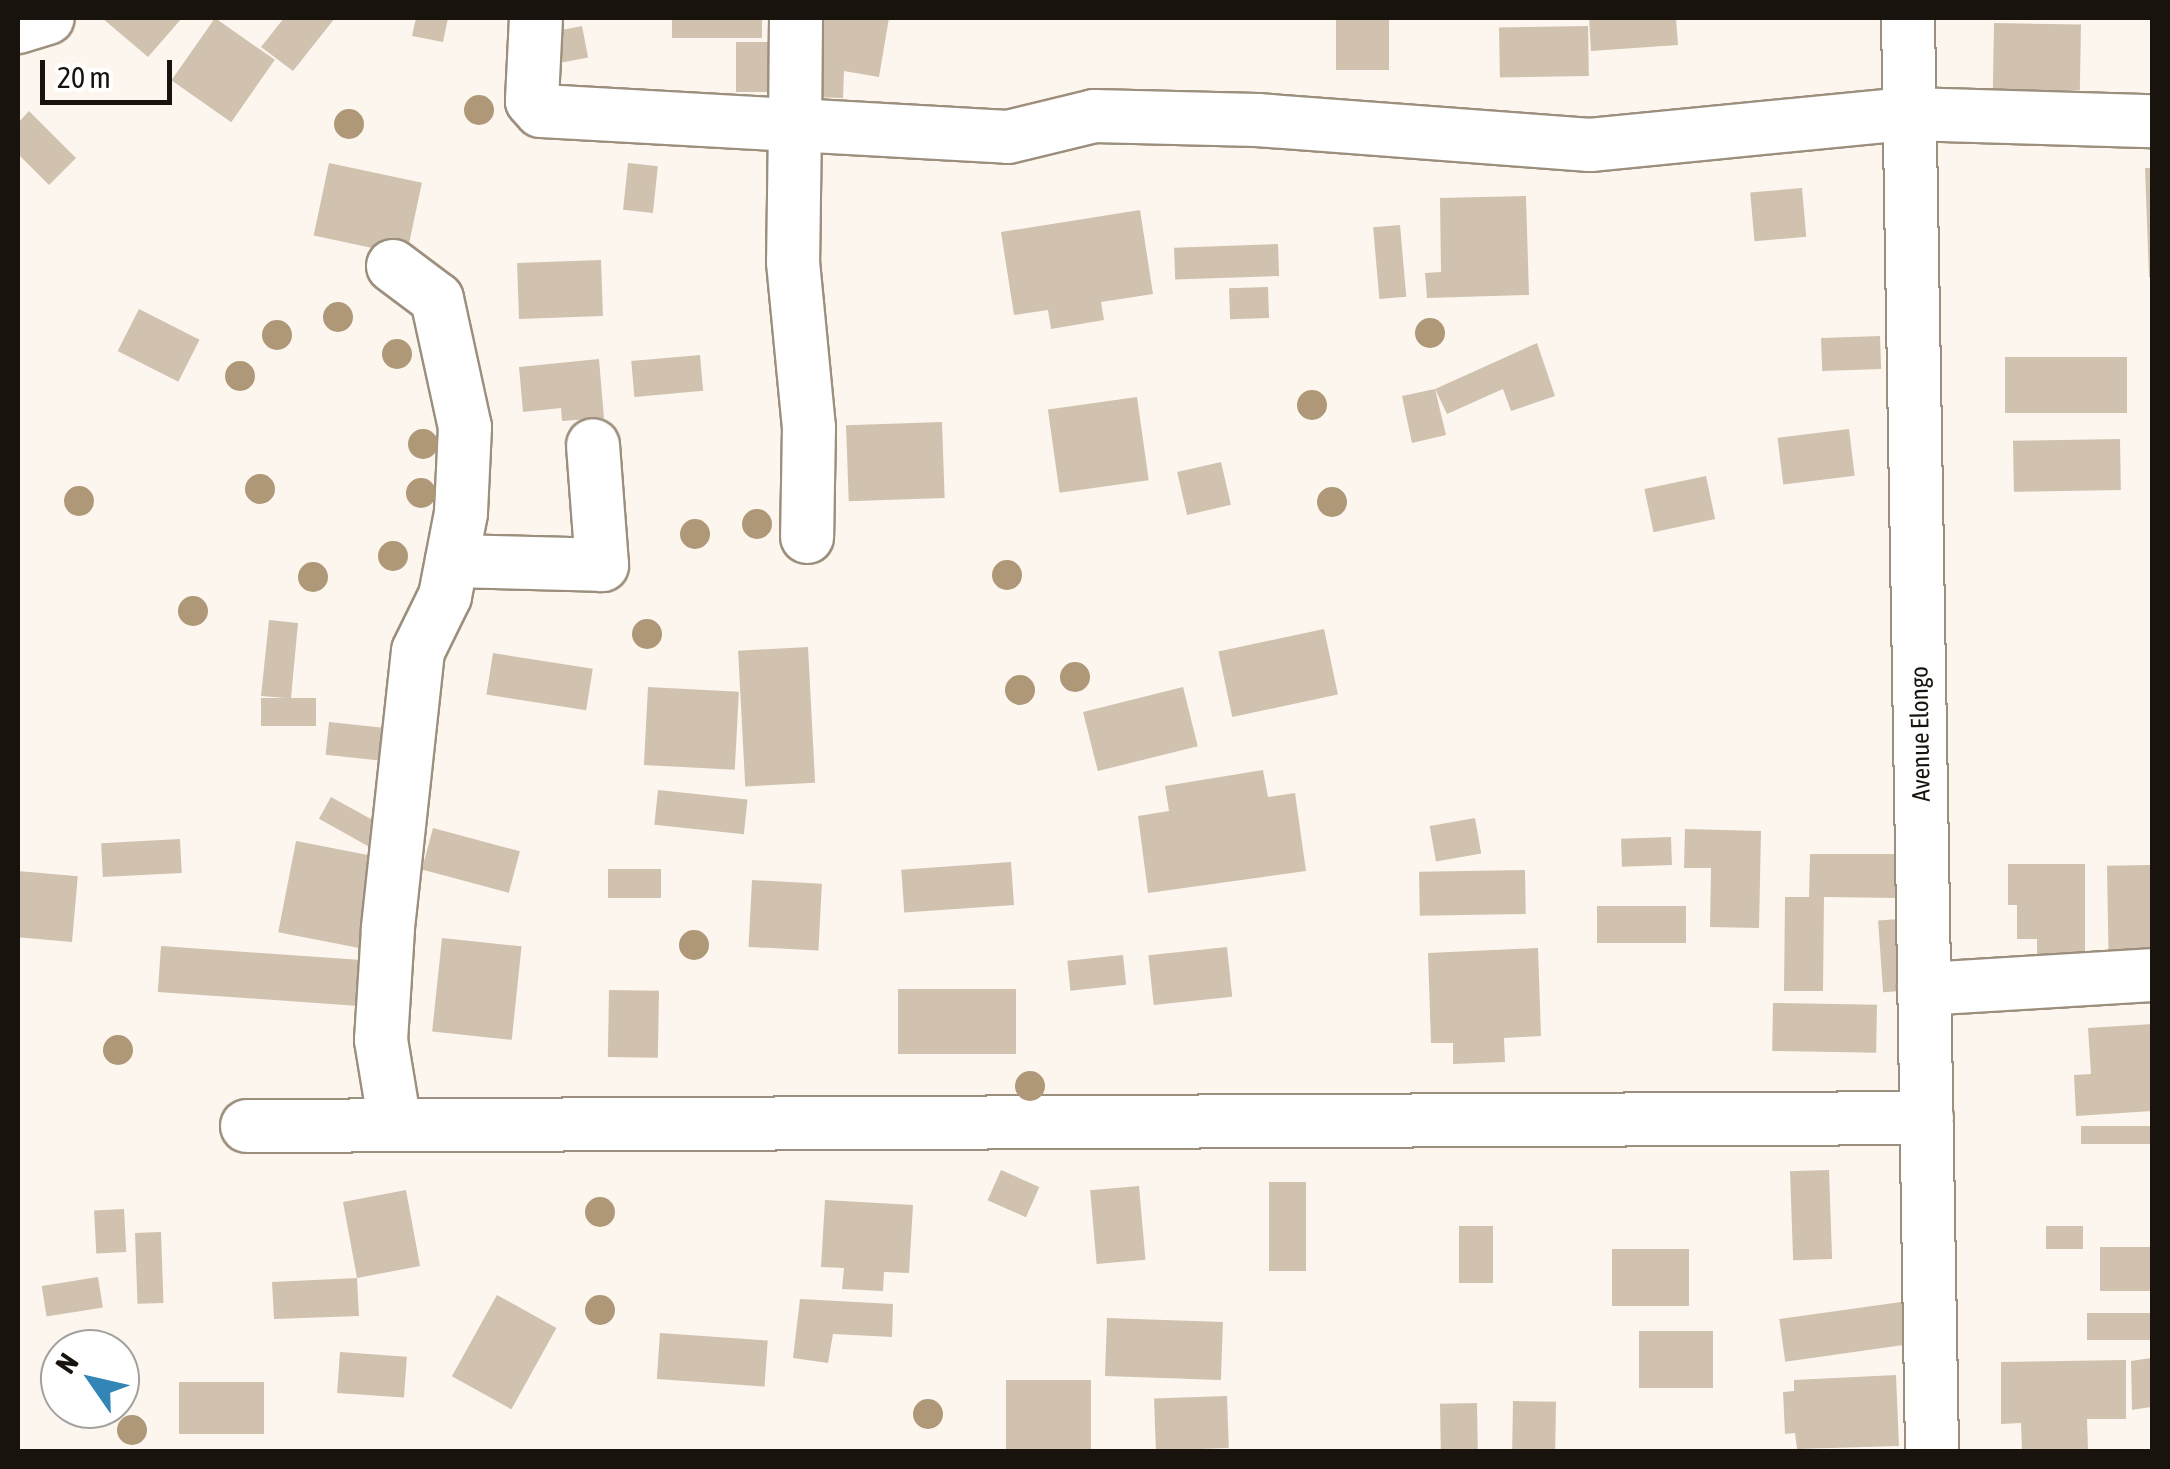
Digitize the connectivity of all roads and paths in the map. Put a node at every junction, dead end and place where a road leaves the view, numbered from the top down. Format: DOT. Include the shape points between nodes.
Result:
graph roads {
  1 [pos="48,18"];
  2 [pos="536,18"];
  3 [pos="796,18"];
  4 [pos="1908,18"];
  5 [pos="18,27"];
  6 [pos="1910,114"];
  7 [pos="2152,121"];
  8 [pos="795,125"];
  9 [pos="392,266"];
  10 [pos="593,445"];
  11 [pos="807,537"];
  12 [pos="452,562"];
  13 [pos="2152,976"];
  14 [pos="1924,989"];
  15 [pos="1927,1118"];
  16 [pos="395,1124"];
  17 [pos="246,1126"];
  18 [pos="1932,1452"];
  1 -- 5 [label="street"];
  2 -- 8 [label="street" via="532,101 541,111"];
  3 -- 8 [label="street"];
  4 -- 6 [label="street, Avenue Elongo"];
  6 -- 7 [label="street"];
  6 -- 8 [label="street" via="1590,145 1257,120 1094,116 1008,138"];
  6 -- 14 [label="street, Avenue Elongo"];
  8 -- 11 [label="street" via="792,262 809,427"];
  9 -- 12 [label="street" via="437,298 452,348 465,427"];
  10 -- 12 [label="street" via="602,566"];
  12 -- 16 [label="street" via="442,607 418,651 388,930 381,1040"];
  13 -- 14 [label="street"];
  14 -- 15 [label="street, Avenue Elongo"];
  15 -- 16 [label="street"];
  15 -- 18 [label="street, Avenue Elongo"];
  16 -- 17 [label="street"];
}
